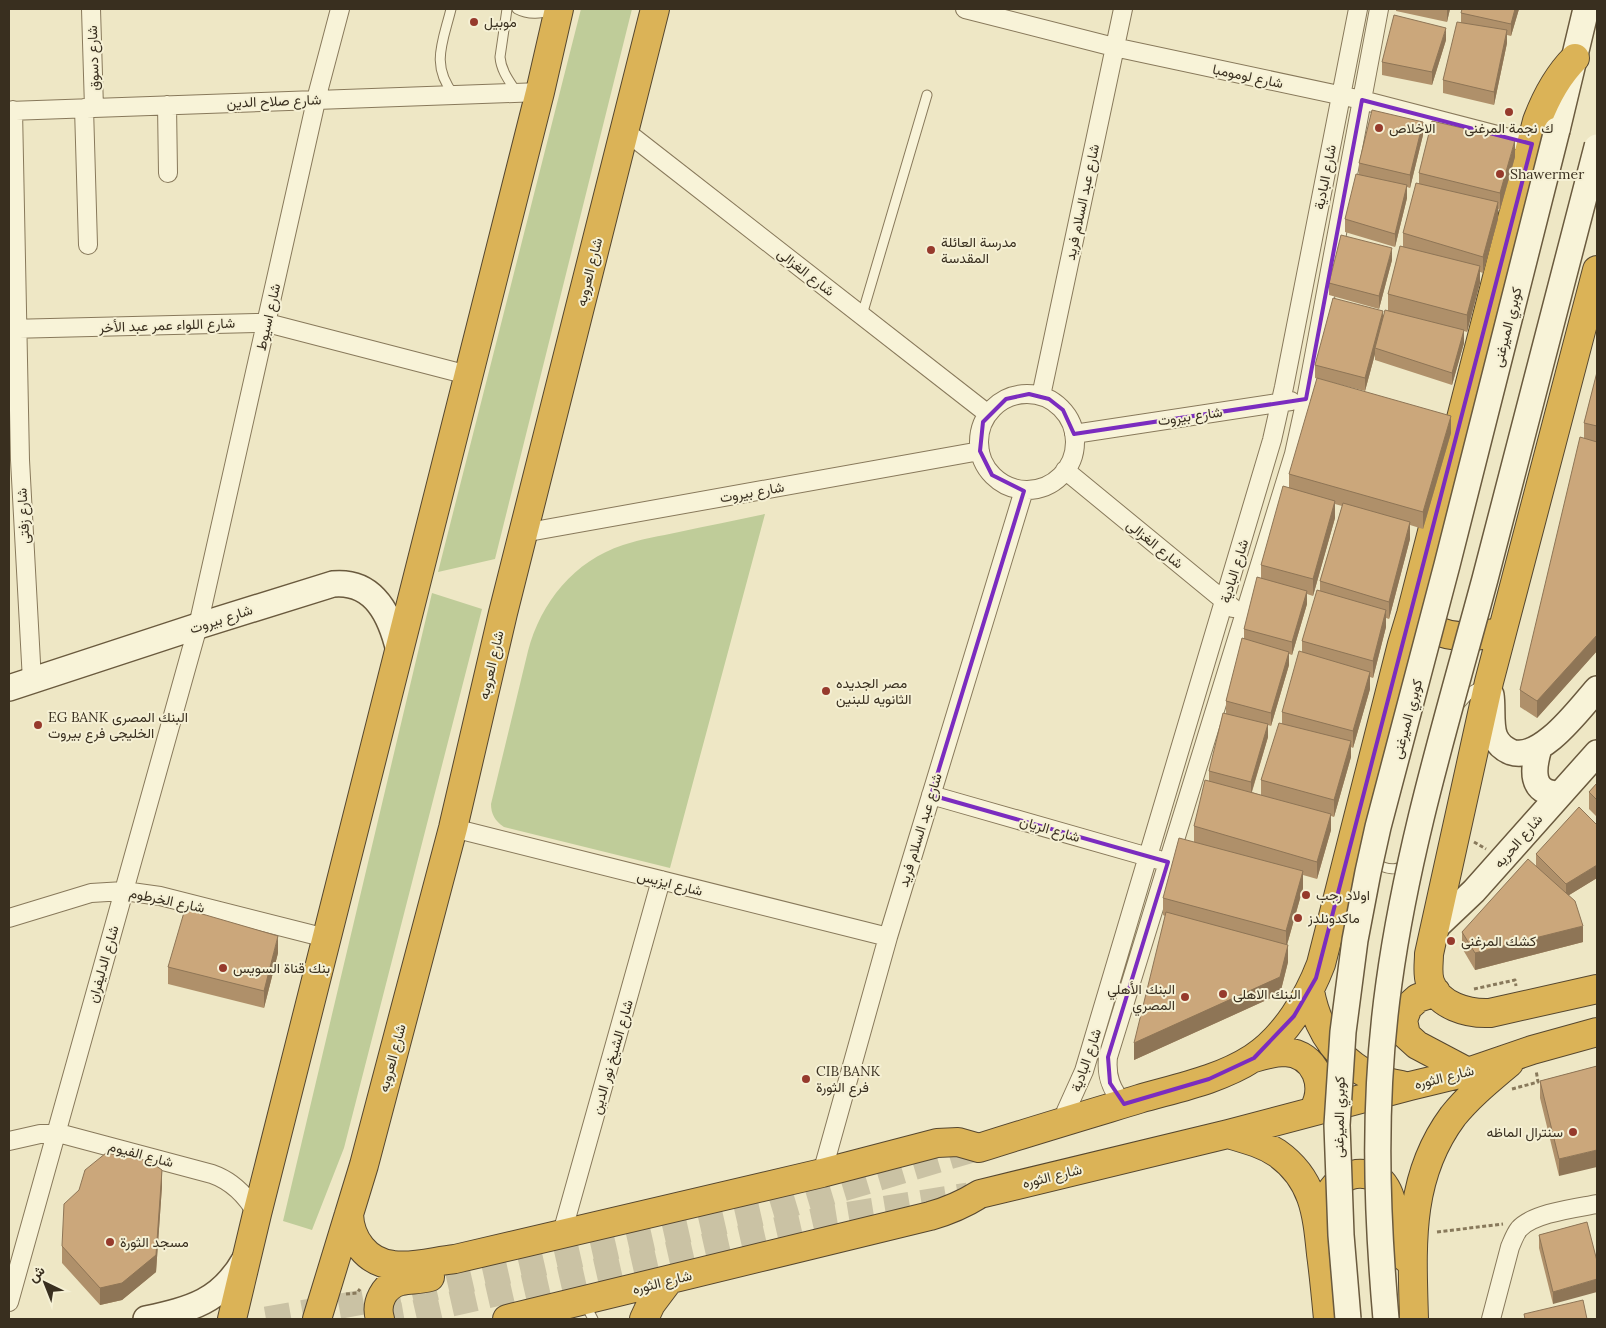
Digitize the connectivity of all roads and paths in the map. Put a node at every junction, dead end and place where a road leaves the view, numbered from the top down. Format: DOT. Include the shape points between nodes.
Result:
graph roads {
  1 [pos="91,9"];
  2 [pos="340,9"];
  3 [pos="451,9"];
  4 [pos="507,9"];
  5 [pos="517,9"];
  6 [pos="559,9"];
  7 [pos="655,9"];
  8 [pos="965,9"];
  9 [pos="1123,9"];
  10 [pos="1358,9"];
  11 [pos="1379,9"];
  12 [pos="1586,9"];
  13 [pos="1114,47"];
  14 [pos="1574,58"];
  15 [pos="528,93"];
  16 [pos="454,95"];
  17 [pos="927,95"];
  18 [pos="1341,95"];
  19 [pos="317,100"];
  20 [pos="1362,100"];
  21 [pos="167,105"];
  22 [pos="89,108"];
  23 [pos="11,111"];
  24 [pos="624,130"];
  25 [pos="1532,144"];
  26 [pos="1597,147"];
  27 [pos="168,173"];
  28 [pos="88,245"];
  29 [pos="1597,270"];
  30 [pos="862,315"];
  31 [pos="266,324"];
  32 [pos="13,329"];
  33 [pos="468,375"];
  34 [pos="1040,396"];
  35 [pos="1306,399"];
  36 [pos="1281,403"];
  37 [pos="988,414"];
  38 [pos="1074,434"];
  39 [pos="980,451"];
  40 [pos="14,462"];
  41 [pos="1065,470"];
  42 [pos="1024,490"];
  43 [pos="523,534"];
  44 [pos="1225,602"];
  45 [pos="1411,614"];
  46 [pos="1244,617"];
  47 [pos="198,626"];
  48 [pos="1502,630"];
  49 [pos="399,652"];
  50 [pos="32,681"];
  51 [pos="1489,682"];
  52 [pos="9,688"];
  53 [pos="1597,689"];
  54 [pos="1539,748"];
  55 [pos="1597,752"];
  56 [pos="1385,765"];
  57 [pos="1560,794"];
  58 [pos="931,795"];
  59 [pos="453,828"];
  60 [pos="1456,832"];
  61 [pos="1148,857"];
  62 [pos="1503,858"];
  63 [pos="1168,862"];
  64 [pos="661,880"];
  65 [pos="124,891"];
  66 [pos="9,918"];
  67 [pos="1436,927"];
  68 [pos="888,937"];
  69 [pos="326,938"];
  70 [pos="1515,980"];
  71 [pos="1474,988"];
  72 [pos="1597,989"];
  73 [pos="1310,991"];
  74 [pos="1436,992"];
  75 [pos="1597,1032"];
  76 [pos="1519,1055"];
  77 [pos="1254,1058"];
  78 [pos="1468,1072"];
  79 [pos="1538,1082"];
  80 [pos="1410,1086"];
  81 [pos="1506,1091"];
  82 [pos="1124,1104"];
  83 [pos="1313,1112"];
  84 [pos="1063,1122"];
  85 [pos="56,1134"];
  86 [pos="1228,1134"];
  87 [pos="9,1141"];
  88 [pos="822,1173"];
  89 [pos="1597,1204"];
  90 [pos="256,1214"];
  91 [pos="350,1214"];
  92 [pos="1318,1219"];
  93 [pos="1528,1221"];
  94 [pos="1437,1232"];
  95 [pos="562,1234"];
  96 [pos="245,1259"];
  97 [pos="455,1259"];
  98 [pos="1413,1269"];
  99 [pos="669,1280"];
  100 [pos="362,1288"];
  101 [pos="345,1295"];
  102 [pos="9,1302"];
  103 [pos="588,1310"];
  104 [pos="525,1317"];
  105 [pos="146,1319"];
  106 [pos="232,1319"];
  107 [pos="317,1319"];
  108 [pos="380,1319"];
  109 [pos="644,1319"];
  110 [pos="1328,1319"];
  111 [pos="1348,1319"];
  112 [pos="1386,1319"];
  113 [pos="1414,1319"];
  114 [pos="1431,1319"];
  115 [pos="1491,1319"];
  1 -- 22 [label="street, شارع دسوق"];
  2 -- 19 [label="street, شارع اسيوط"];
  3 -- 16 [label="lane" via="440,62 443,80"];
  4 -- 15 [label="lane" via="501,65 504,72"];
  5 -- 6 [label="lane" via="533,14"];
  6 -- 15 [label="highway"];
  7 -- 24 [label="highway, شارع العروبه"];
  8 -- 13 [label="street, شارع لومومبا"];
  9 -- 13 [label="street, شارع عبد السلام فريد"];
  10 -- 18 [label="street, شارع البادية"];
  11 -- 20 [label="street, شارع البادية"];
  12 -- 14 [label="main road, كوبري الميرغنى"];
  13 -- 18 [label="street, شارع لومومبا"];
  13 -- 34 [label="street, شارع عبد السلام فريد"];
  14 -- 25 [label="highway" via="1548,95"];
  14 -- 111 [label="main road, كوبري الميرغنى, bridge" via="1378,826 1356,933 1344,1025 1338,1118 1340,1217"];
  15 -- 16 [label="street, شارع صلاح الدين"];
  15 -- 33 [label="highway"];
  16 -- 19 [label="street, شارع صلاح الدين"];
  17 -- 30 [label="lane"];
  18 -- 20 [label="street, شارع لومومبا"];
  18 -- 36 [label="street, شارع البادية"];
  19 -- 21 [label="street, شارع صلاح الدين"];
  19 -- 31 [label="street, شارع اسيوط"];
  20 -- 25 [label="street, شارع لومومبا"];
  20 -- 35 [label="street, شارع البادية"];
  21 -- 22 [label="street, شارع صلاح الدين"];
  21 -- 27 [label="street"];
  22 -- 23 [label="street, شارع صلاح الدين"];
  22 -- 28 [label="street, شارع دسوق"];
  23 -- 32 [label="street, شارع زفتى"];
  24 -- 30 [label="street, شارع الغزالى"];
  24 -- 43 [label="highway, شارع العروبه"];
  25 -- 45 [label="highway"];
  26 -- 112 [label="main road, bridge" via="1422,812 1403,898 1386,1006 1377,1116 1378,1211"];
  29 -- 48 [label="highway"];
  30 -- 37 [label="street, شارع الغزالى"];
  31 -- 32 [label="street, شارع اللواء عمر عبد الأخر"];
  31 -- 33 [label="street, شارع اللواء عمر عبد الأخر"];
  31 -- 47 [label="street, شارع اسيوط"];
  32 -- 40 [label="street, شارع زفتى"];
  33 -- 49 [label="highway"];
  34 -- 37 [label="street" via="1017,395 996,405"];
  34 -- 38 [label="street" via="1063,410"];
  35 -- 36 [label="street, شارع بيروت"];
  35 -- 46 [label="street, شارع البادية" via="1294,454"];
  36 -- 38 [label="street, شارع بيروت"];
  36 -- 44 [label="street, شارع البادية" via="1268,459"];
  37 -- 39 [label="street" via="980,432"];
  38 -- 41 [label="street" via="1072,459"];
  39 -- 42 [label="street" via="992,475 1007,485"];
  39 -- 43 [label="street, شارع بيروت"];
  40 -- 50 [label="street, شارع زفتى"];
  41 -- 42 [label="street" via="1047,485"];
  41 -- 44 [label="street, شارع الغزالى"];
  42 -- 58 [label="street, شارع عبد السلام فريد"];
  43 -- 59 [label="highway, شارع العروبه"];
  44 -- 46 [label="street, شارع الغزالى"];
  44 -- 61 [label="street, شارع البادية"];
  45 -- 48 [label="highway" via="1430,628 1453,636 1478,637"];
  45 -- 73 [label="highway" via="1405,654 1322,964"];
  46 -- 63 [label="street, شارع البادية"];
  47 -- 49 [label="main road, شارع بيروت" via="342,583 359,587 381,606 392,624"];
  47 -- 50 [label="main road, شارع بيروت"];
  47 -- 65 [label="street, شارع الدليفران"];
  48 -- 51 [label="highway"];
  49 -- 69 [label="highway"];
  50 -- 52 [label="main road, شارع بيروت"];
  51 -- 54 [label="main road" via="1493,732 1498,742 1519,754"];
  51 -- 56 [label="lane" via="1472,691 1459,705 1416,856 1410,864 1393,870 1376,864 1367,848"];
  51 -- 60 [label="highway"];
  53 -- 54 [label="main road"];
  54 -- 57 [label="main road" via="1535,779 1545,791"];
  55 -- 57 [label="main road, شارع الحريه"];
  57 -- 62 [label="main road, شارع الحريه"];
  58 -- 61 [label="street, شارع الريان"];
  58 -- 68 [label="street, شارع عبد السلام فريد"];
  59 -- 64 [label="street, شارع ايزيس"];
  59 -- 91 [label="highway, شارع العروبه"];
  60 -- 62 [label="path"];
  60 -- 67 [label="highway"];
  61 -- 63 [label="street, شارع الريان"];
  61 -- 84 [label="street, شارع البادية" via="1084,1070"];
  62 -- 67 [label="main road, شارع الحريه" via="1468,898"];
  63 -- 82 [label="street, شارع البادية" via="1108,1057 1110,1083"];
  64 -- 68 [label="street, شارع ايزيس"];
  64 -- 95 [label="street, شارع الشيخ نور الدين"];
  65 -- 66 [label="street, شارع الخرطوم" via="90,893"];
  65 -- 69 [label="street, شارع الخرطوم" via="160,896"];
  65 -- 85 [label="street, شارع الدليفران"];
  67 -- 74 [label="highway" via="1428,972"];
  68 -- 88 [label="street, شارع عبد السلام فريد"];
  69 -- 90 [label="highway"];
  70 -- 71 [label="path"];
  72 -- 74 [label="highway" via="1477,1014 1454,1006"];
  73 -- 77 [label="highway" via="1285,1028"];
  73 -- 80 [label="highway" via="1317,1019 1341,1055 1380,1079"];
  74 -- 78 [label="highway" via="1418,998 1408,1007 1403,1020 1406,1035 1417,1045"];
  75 -- 76 [label="highway, شارع الثوره"];
  76 -- 78 [label="highway, شارع الثوره"];
  76 -- 98 [label="highway" via="1464,1103 1436,1143 1416,1205"];
  77 -- 82 [label="highway" via="1209,1079"];
  77 -- 83 [label="highway" via="1285,1052 1307,1061 1319,1081 1320,1097"];
  78 -- 80 [label="highway, شارع الثوره"];
  79 -- 81 [label="path"];
  80 -- 83 [label="highway, شارع الثوره"];
  82 -- 84 [label="highway"];
  83 -- 86 [label="highway, شارع الثوره"];
  84 -- 88 [label="highway" via="979,1148 958,1142 937,1143"];
  85 -- 87 [label="street, شارع الفيوم" via="32,1135"];
  85 -- 90 [label="street, شارع الفيوم" via="74,1136 218,1176 241,1192"];
  85 -- 102 [label="street, شارع الدليفران"];
  86 -- 92 [label="highway" via="1256,1142 1285,1160 1306,1186"];
  86 -- 99 [label="highway, شارع الثوره" via="980,1194 930,1216"];
  88 -- 95 [label="highway"];
  89 -- 93 [label="street"];
  90 -- 96 [label="highway"];
  91 -- 97 [label="highway" via="355,1238 364,1252 378,1261 401,1266"];
  91 -- 107 [label="highway, شارع العروبه"];
  92 -- 98 [label="highway" via="1329,1195 1342,1179 1356,1174 1377,1179 1391,1196 1398,1239"];
  92 -- 110 [label="highway"];
  93 -- 94 [label="path"];
  93 -- 115 [label="street" via="1520,1228 1510,1247"];
  95 -- 97 [label="highway"];
  96 -- 105 [label="main road" via="229,1282 206,1301"];
  96 -- 106 [label="highway"];
  97 -- 108 [label="highway" via="434,1275 400,1281 388,1288 379,1304"];
  98 -- 113 [label="highway"];
  98 -- 114 [label="highway" via="1424,1290"];
  99 -- 103 [label="highway, شارع الثوره"];
  99 -- 109 [label="highway"];
  100 -- 101 [label="path" via="357,1293"];
  103 -- 104 [label="highway, شارع الثوره"];
}
